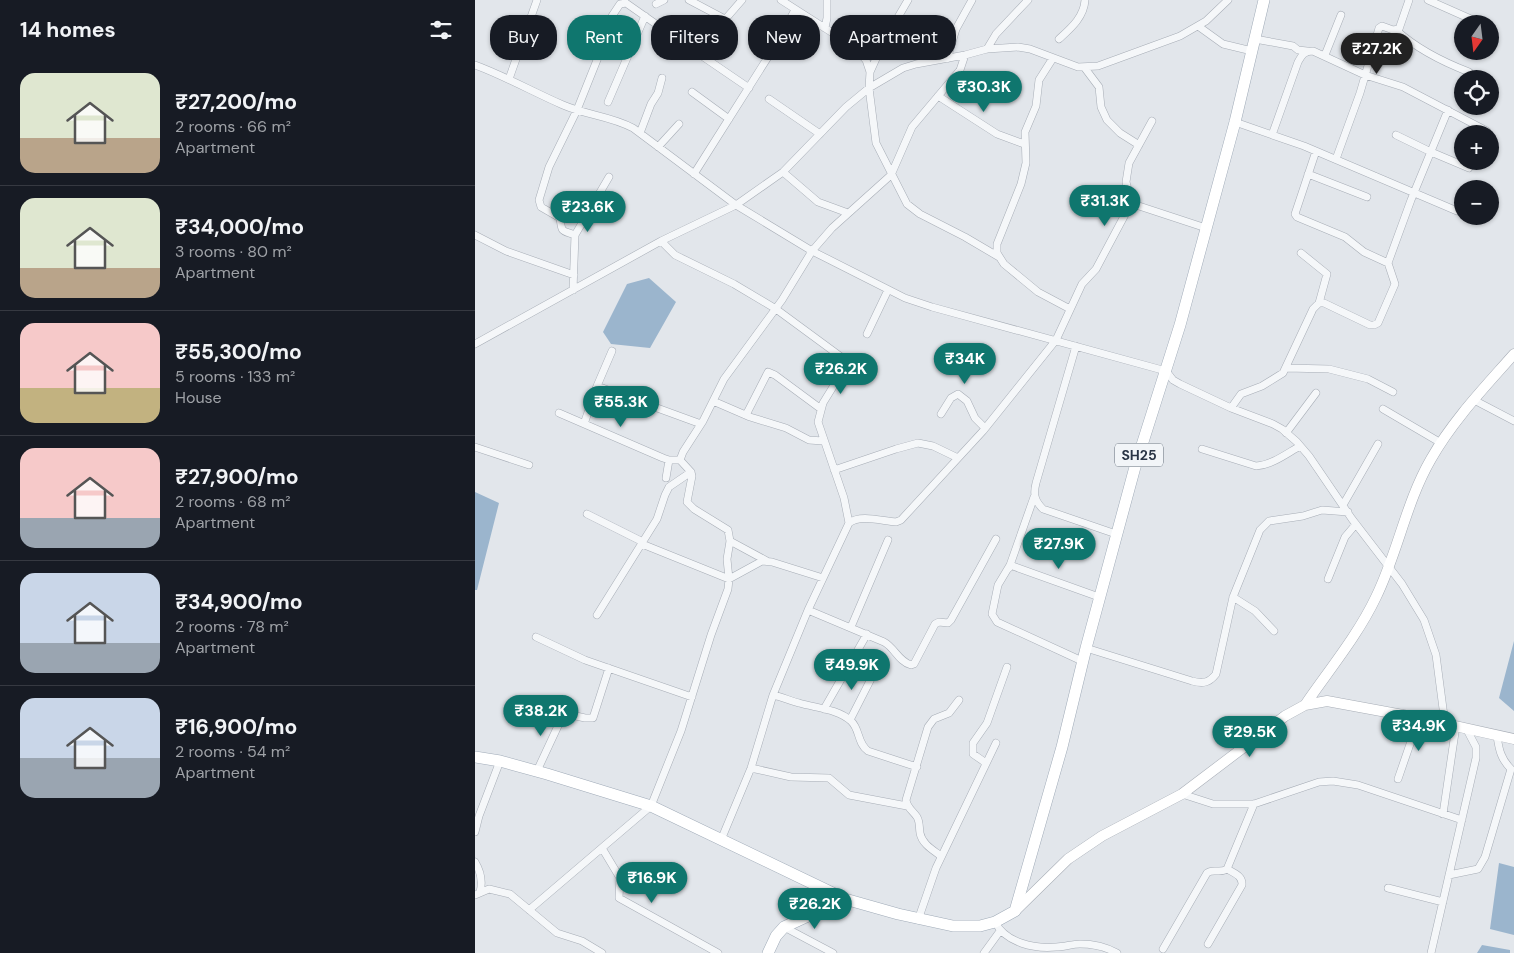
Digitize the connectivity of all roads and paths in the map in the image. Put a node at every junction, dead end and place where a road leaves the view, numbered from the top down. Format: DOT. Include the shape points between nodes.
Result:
graph roads {
  1 [pos="537,0"];
  2 [pos="664,0"];
  3 [pos="689,0"];
  4 [pos="742,0"];
  5 [pos="781,0"];
  6 [pos="827,0"];
  7 [pos="908,0"];
  8 [pos="972,0"];
  9 [pos="1028,0"];
  10 [pos="1085,0"];
  11 [pos="1228,0"];
  12 [pos="1264,0"];
  13 [pos="1409,0"];
  14 [pos="1428,0"];
  15 [pos="656,4"];
  16 [pos="795,10"];
  17 [pos="719,15"];
  18 [pos="728,15"];
  19 [pos="1341,15"];
  20 [pos="1462,15"];
  21 [pos="645,16"];
  22 [pos="651,20"];
  23 [pos="1198,26"];
  24 [pos="825,28"];
  25 [pos="956,29"];
  26 [pos="1396,30"];
  27 [pos="1059,38"];
  28 [pos="1255,39"];
  29 [pos="987,49"];
  30 [pos="1307,51"];
  31 [pos="1252,52"];
  32 [pos="965,55"];
  33 [pos="1325,55"];
  34 [pos="956,57"];
  35 [pos="1053,58"];
  36 [pos="708,60"];
  37 [pos="941,60"];
  38 [pos="475,65"];
  39 [pos="1084,68"];
  40 [pos="1465,70"];
  41 [pos="870,72"];
  42 [pos="1365,75"];
  43 [pos="662,78"];
  44 [pos="509,79"];
  45 [pos="749,88"];
  46 [pos="869,88"];
  47 [pos="692,92"];
  48 [pos="938,96"];
  49 [pos="769,99"];
  50 [pos="608,102"];
  51 [pos="577,110"];
  52 [pos="1448,110"];
  53 [pos="729,119"];
  54 [pos="1151,121"];
  55 [pos="1235,122"];
  56 [pos="679,124"];
  57 [pos="1476,125"];
  58 [pos="640,134"];
  59 [pos="820,134"];
  60 [pos="1272,135"];
  61 [pos="1396,135"];
  62 [pos="1024,144"];
  63 [pos="1139,144"];
  64 [pos="658,147"];
  65 [pos="1316,151"];
  66 [pos="1431,152"];
  67 [pos="1336,159"];
  68 [pos="1454,162"];
  69 [pos="783,172"];
  70 [pos="694,174"];
  71 [pos="1308,174"];
  72 [pos="891,175"];
  73 [pos="609,177"];
  74 [pos="1415,193"];
  75 [pos="1367,197"];
  76 [pos="736,205"];
  77 [pos="1132,205"];
  78 [pos="1454,210"];
  79 [pos="847,213"];
  80 [pos="1206,228"];
  81 [pos="475,235"];
  82 [pos="575,235"];
  83 [pos="661,241"];
  84 [pos="812,251"];
  85 [pos="1301,253"];
  86 [pos="999,257"];
  87 [pos="1388,264"];
  88 [pos="573,275"];
  89 [pos="573,290"];
  90 [pos="888,290"];
  91 [pos="1319,302"];
  92 [pos="776,308"];
  93 [pos="1070,309"];
  94 [pos="867,334"];
  95 [pos="1056,340"];
  96 [pos="475,344"];
  97 [pos="1076,346"];
  98 [pos="612,351"];
  99 [pos="1514,354"];
  100 [pos="1286,368"];
  101 [pos="1166,371"];
  102 [pos="597,386"];
  103 [pos="1393,392"];
  104 [pos="1316,393"];
  105 [pos="1474,400"];
  106 [pos="713,401"];
  107 [pos="1231,408"];
  108 [pos="821,409"];
  109 [pos="1383,409"];
  110 [pos="559,413"];
  111 [pos="941,414"];
  112 [pos="746,416"];
  113 [pos="1514,421"];
  114 [pos="584,424"];
  115 [pos="701,424"];
  116 [pos="985,428"];
  117 [pos="1287,433"];
  118 [pos="823,441"];
  119 [pos="1441,443"];
  120 [pos="1378,444"];
  121 [pos="1300,446"];
  122 [pos="475,447"];
  123 [pos="1202,449"];
  124 [pos="958,458"];
  125 [pos="669,460"];
  126 [pos="681,460"];
  127 [pos="529,465"];
  128 [pos="834,470"];
  129 [pos="691,472"];
  130 [pos="666,478"];
  131 [pos="1034,498"];
  132 [pos="1343,505"];
  133 [pos="1348,512"];
  134 [pos="587,514"];
  135 [pos="849,523"];
  136 [pos="1356,524"];
  137 [pos="1116,534"];
  138 [pos="996,539"];
  139 [pos="888,540"];
  140 [pos="730,541"];
  141 [pos="642,543"];
  142 [pos="767,561"];
  143 [pos="1011,565"];
  144 [pos="1388,565"];
  145 [pos="1006,577"];
  146 [pos="823,578"];
  147 [pos="729,579"];
  148 [pos="1328,579"];
  149 [pos="1099,597"];
  150 [pos="1233,597"];
  151 [pos="808,610"];
  152 [pos="597,615"];
  153 [pos="851,627"];
  154 [pos="1274,631"];
  155 [pos="867,634"];
  156 [pos="536,637"];
  157 [pos="1085,648"];
  158 [pos="1082,661"];
  159 [pos="1007,667"];
  160 [pos="609,668"];
  161 [pos="874,674"];
  162 [pos="773,694"];
  163 [pos="692,697"];
  164 [pos="959,700"];
  165 [pos="523,704"];
  166 [pos="1305,704"];
  167 [pos="824,709"];
  168 [pos="564,713"];
  169 [pos="1419,718"];
  170 [pos="850,720"];
  171 [pos="1445,724"];
  172 [pos="1461,727"];
  173 [pos="1497,736"];
  174 [pos="1514,739"];
  175 [pos="996,743"];
  176 [pos="475,757"];
  177 [pos="500,761"];
  178 [pos="986,763"];
  179 [pos="917,767"];
  180 [pos="751,768"];
  181 [pos="1512,768"];
  182 [pos="537,771"];
  183 [pos="1398,779"];
  184 [pos="1182,794"];
  185 [pos="1254,804"];
  186 [pos="651,806"];
  187 [pos="907,806"];
  188 [pos="1443,814"];
  189 [pos="1462,820"];
  190 [pos="475,832"];
  191 [pos="721,840"];
  192 [pos="602,848"];
  193 [pos="941,856"];
  194 [pos="475,862"];
  195 [pos="1227,869"];
  196 [pos="1449,875"];
  197 [pos="1388,888"];
  198 [pos="478,893"];
  199 [pos="845,899"];
  200 [pos="1443,902"];
  201 [pos="529,910"];
  202 [pos="1015,911"];
  203 [pos="918,920"];
  204 [pos="784,926"];
  205 [pos="997,927"];
  206 [pos="1208,944"];
  207 [pos="1033,949"];
  208 [pos="1163,950"];
  209 [pos="602,953"];
  210 [pos="718,953"];
  211 [pos="767,953"];
  212 [pos="833,953"];
  213 [pos="984,953"];
  214 [pos="1117,953"];
  215 [pos="1431,953"];
  1 -- 44 [label="street"];
  2 -- 15 [label="street"];
  3 -- 17 [label="street"];
  4 -- 18 [label="street"];
  5 -- 16 [label="street"];
  6 -- 24 [label="street"];
  7 -- 41 [label="street"];
  8 -- 25 [label="street"];
  9 -- 29 [label="street" via="996,34"];
  10 -- 27 [label="street" via="1077,22"];
  11 -- 23 [label="street"];
  12 -- 28 [label="main road, SH25"];
  13 -- 26 [label="street" via="1399,30"];
  14 -- 20 [label="street"];
  16 -- 24 [label="street"];
  16 -- 45 [label="street"];
  19 -- 33 [label="street"];
  21 -- 22 [label="street"];
  21 -- 50 [label="street"];
  21 -- 51 [label="street" via="626,3 620,4 612,16"];
  23 -- 31 [label="street" via="1223,44"];
  23 -- 39 [label="street" via="1149,48"];
  24 -- 41 [label="street" via="862,53"];
  26 -- 40 [label="street" via="1427,52"];
  26 -- 42 [label="street" via="1380,27"];
  28 -- 30 [label="street"];
  28 -- 31 [label="main road, SH25"];
  29 -- 32 [label="street"];
  29 -- 35 [label="street" via="1018,47"];
  30 -- 33 [label="street"];
  30 -- 60 [label="street" via="1298,62"];
  31 -- 55 [label="main road, SH25"];
  32 -- 34 [label="street"];
  32 -- 48 [label="street" via="960,70"];
  33 -- 42 [label="street"];
  35 -- 39 [label="street"];
  35 -- 62 [label="street" via="1039,80 1037,101 1025,132"];
  36 -- 45 [label="street"];
  37 -- 46 [label="street" via="903,68"];
  38 -- 44 [label="street"];
  39 -- 63 [label="street" via="1099,87 1102,112 1107,120 1120,133"];
  41 -- 46 [label="street"];
  42 -- 52 [label="street" via="1403,87"];
  42 -- 67 [label="street"];
  43 -- 58 [label="street" via="659,93 651,104"];
  44 -- 51 [label="street"];
  45 -- 53 [label="street"];
  46 -- 59 [label="street"];
  46 -- 72 [label="street" via="875,143"];
  47 -- 53 [label="street"];
  48 -- 62 [label="street" via="997,134"];
  48 -- 72 [label="street" via="912,127"];
  49 -- 59 [label="street"];
  51 -- 58 [label="street" via="617,121"];
  51 -- 82 [label="street" via="549,167 539,200 541,207 560,218 563,231"];
  52 -- 57 [label="street"];
  52 -- 66 [label="street"];
  53 -- 70 [label="street"];
  54 -- 63 [label="street"];
  55 -- 60 [label="street"];
  55 -- 80 [label="main road, SH25"];
  56 -- 64 [label="street"];
  58 -- 64 [label="street"];
  59 -- 69 [label="street"];
  60 -- 65 [label="street"];
  61 -- 66 [label="street"];
  62 -- 86 [label="street" via="1026,163 1023,179 997,244"];
  63 -- 77 [label="street" via="1127,173 1126,188"];
  64 -- 70 [label="street"];
  65 -- 67 [label="street"];
  65 -- 71 [label="street"];
  66 -- 68 [label="street"];
  66 -- 74 [label="street"];
  67 -- 74 [label="street"];
  69 -- 76 [label="street"];
  69 -- 79 [label="street" via="817,202"];
  70 -- 76 [label="street"];
  71 -- 75 [label="street"];
  71 -- 87 [label="street" via="1295,209 1297,217 1345,237 1364,252"];
  72 -- 79 [label="street"];
  72 -- 86 [label="street" via="913,210"];
  73 -- 82 [label="street"];
  74 -- 78 [label="street"];
  74 -- 87 [label="street"];
  76 -- 83 [label="street"];
  76 -- 84 [label="street"];
  77 -- 80 [label="street"];
  77 -- 93 [label="street"];
  79 -- 84 [label="street"];
  80 -- 101 [label="main road, SH25"];
  81 -- 88 [label="street" via="506,251"];
  82 -- 88 [label="street"];
  83 -- 89 [label="street"];
  83 -- 92 [label="street" via="675,255"];
  84 -- 90 [label="street"];
  84 -- 92 [label="street"];
  85 -- 91 [label="street" via="1327,274"];
  86 -- 93 [label="street" via="1038,292"];
  87 -- 91 [label="street" via="1395,284 1375,325"];
  88 -- 89 [label="street"];
  89 -- 96 [label="street"];
  90 -- 94 [label="street"];
  90 -- 95 [label="street" via="918,303"];
  91 -- 100 [label="street"];
  92 -- 106 [label="street" via="724,379"];
  92 -- 108 [label="street" via="844,359 844,369"];
  93 -- 95 [label="street"];
  95 -- 97 [label="street"];
  95 -- 116 [label="street"];
  97 -- 101 [label="street"];
  97 -- 131 [label="street"];
  98 -- 102 [label="street"];
  99 -- 105 [label="main road"];
  100 -- 103 [label="street" via="1329,369 1368,379"];
  100 -- 107 [label="street" via="1262,386 1241,394"];
  101 -- 107 [label="street" via="1180,384"];
  101 -- 137 [label="main road, SH25"];
  102 -- 114 [label="street"];
  102 -- 115 [label="street"];
  104 -- 117 [label="street"];
  105 -- 113 [label="street"];
  105 -- 119 [label="main road"];
  106 -- 112 [label="street"];
  106 -- 115 [label="street"];
  107 -- 117 [label="street" via="1273,424"];
  108 -- 112 [label="street" via="768,372"];
  108 -- 118 [label="street" via="818,422"];
  109 -- 119 [label="street"];
  110 -- 114 [label="street"];
  111 -- 116 [label="street" via="951,398 958,394 967,401 975,418"];
  112 -- 118 [label="street" via="786,428 809,440"];
  114 -- 125 [label="street"];
  115 -- 126 [label="street"];
  116 -- 124 [label="street"];
  117 -- 121 [label="street"];
  118 -- 128 [label="street"];
  119 -- 144 [label="main road" via="1410,503"];
  120 -- 132 [label="street"];
  121 -- 123 [label="street" via="1272,462 1256,466"];
  121 -- 132 [label="street"];
  122 -- 127 [label="street"];
  124 -- 128 [label="street" via="933,446 918,444"];
  124 -- 135 [label="street" via="901,520 853,519"];
  125 -- 126 [label="street"];
  125 -- 130 [label="street"];
  126 -- 129 [label="street"];
  128 -- 135 [label="street"];
  129 -- 140 [label="street" via="687,502 694,510 728,530"];
  129 -- 141 [label="street" via="669,487 660,515"];
  131 -- 137 [label="street" via="1043,509"];
  131 -- 143 [label="street"];
  132 -- 133 [label="street"];
  133 -- 136 [label="street"];
  133 -- 150 [label="street" via="1322,510 1269,521 1260,530"];
  134 -- 141 [label="street"];
  135 -- 146 [label="street"];
  136 -- 144 [label="street"];
  136 -- 148 [label="street" via="1345,536"];
  137 -- 149 [label="main road, SH25"];
  138 -- 155 [label="street" via="951,620 935,624 914,664 905,663 888,644"];
  139 -- 153 [label="street"];
  140 -- 142 [label="street"];
  140 -- 147 [label="street" via="727,559"];
  141 -- 147 [label="street"];
  141 -- 152 [label="street"];
  142 -- 146 [label="street"];
  142 -- 147 [label="street" via="757,562"];
  143 -- 145 [label="street"];
  143 -- 149 [label="street"];
  143 -- 158 [label="street" via="998,585 992,614 997,622"];
  144 -- 166 [label="main road" via="1365,618"];
  144 -- 171 [label="street" via="1418,608 1431,637 1437,656"];
  146 -- 151 [label="street"];
  147 -- 163 [label="street"];
  149 -- 157 [label="main road, SH25"];
  150 -- 154 [label="street" via="1255,611"];
  150 -- 157 [label="street" via="1217,668 1211,680 1205,683"];
  151 -- 153 [label="street"];
  151 -- 162 [label="street"];
  153 -- 155 [label="street"];
  155 -- 167 [label="street"];
  156 -- 160 [label="street"];
  157 -- 158 [label="main road, SH25"];
  158 -- 202 [label="main road, SH25" via="1062,746"];
  159 -- 178 [label="street" via="987,723 973,743 973,754"];
  160 -- 163 [label="street"];
  160 -- 168 [label="street" via="593,718"];
  161 -- 170 [label="street"];
  162 -- 167 [label="street"];
  162 -- 180 [label="street"];
  163 -- 186 [label="street"];
  164 -- 179 [label="street" via="949,713 931,722"];
  165 -- 168 [label="street"];
  166 -- 169 [label="main road" via="1327,701"];
  166 -- 184 [label="main road"];
  167 -- 170 [label="street"];
  168 -- 182 [label="street"];
  169 -- 171 [label="main road"];
  169 -- 183 [label="street"];
  170 -- 179 [label="street" via="861,745 868,751"];
  171 -- 172 [label="main road"];
  172 -- 173 [label="main road"];
  172 -- 188 [label="street"];
  172 -- 189 [label="street" via="1473,740 1477,752"];
  173 -- 174 [label="main road"];
  173 -- 181 [label="street" via="1505,764"];
  175 -- 178 [label="street"];
  176 -- 177 [label="main road"];
  177 -- 182 [label="main road"];
  177 -- 190 [label="street"];
  178 -- 193 [label="street"];
  179 -- 187 [label="street"];
  180 -- 187 [label="street" via="791,777 829,778 849,795"];
  180 -- 191 [label="street"];
  181 -- 196 [label="street" via="1482,864 1478,869"];
  182 -- 186 [label="main road"];
  184 -- 185 [label="street" via="1213,804"];
  184 -- 202 [label="main road" via="1102,836 1068,859"];
  185 -- 188 [label="street" via="1319,782 1333,781 1358,785"];
  185 -- 195 [label="street"];
  186 -- 191 [label="main road"];
  186 -- 192 [label="street"];
  187 -- 193 [label="street" via="917,817 925,843"];
  188 -- 189 [label="street"];
  189 -- 196 [label="street"];
  191 -- 199 [label="main road"];
  192 -- 201 [label="street"];
  192 -- 210 [label="street" via="620,878 619,898"];
  193 -- 203 [label="street"];
  194 -- 198 [label="street" via="482,885"];
  195 -- 206 [label="street" via="1240,877 1241,885"];
  195 -- 208 [label="street" via="1207,872"];
  196 -- 200 [label="street"];
  197 -- 200 [label="street"];
  198 -- 201 [label="street" via="489,889 510,894"];
  199 -- 203 [label="main road"];
  199 -- 204 [label="main road"];
  200 -- 215 [label="street"];
  201 -- 209 [label="street" via="557,933 582,941"];
  202 -- 205 [label="main road"];
  203 -- 205 [label="main road" via="953,926"];
  204 -- 211 [label="main road"];
  204 -- 212 [label="street"];
  205 -- 207 [label="street" via="1010,938"];
  205 -- 213 [label="street"];
  207 -- 214 [label="street" via="1078,944 1108,948"];
}
